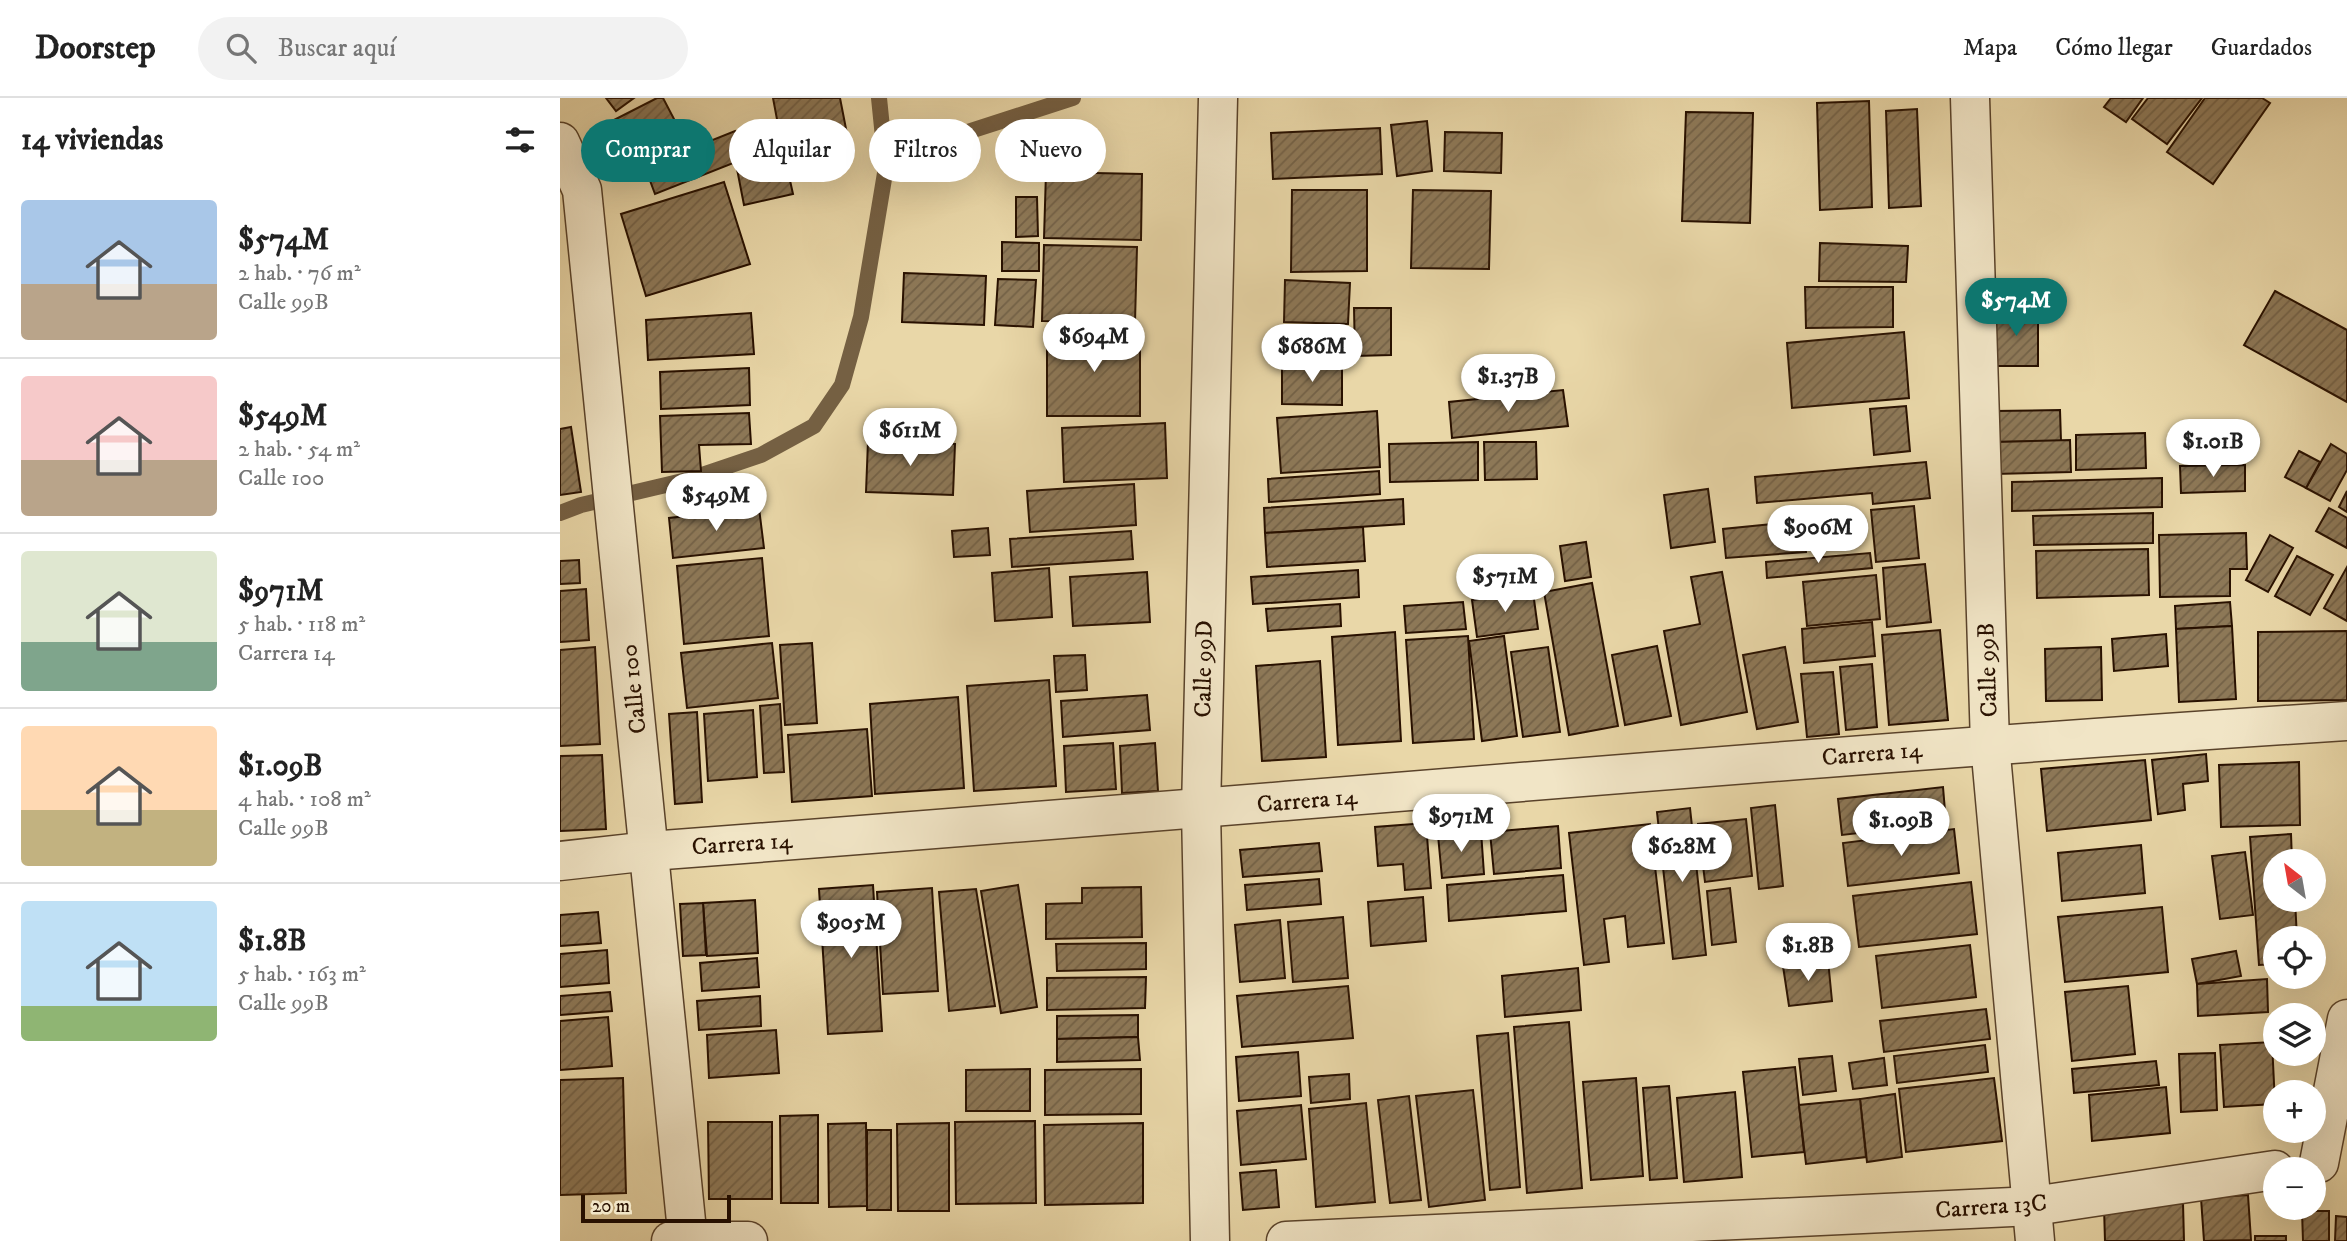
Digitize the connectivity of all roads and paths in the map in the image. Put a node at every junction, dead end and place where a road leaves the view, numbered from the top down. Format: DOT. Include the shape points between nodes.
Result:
graph roads {
  1 [pos="1218,98"];
  2 [pos="1970,98"];
  3 [pos="560,142"];
  4 [pos="2347,721"];
  5 [pos="1990,744"];
  6 [pos="1201,810"];
  7 [pos="650,851"];
  8 [pos="560,861"];
  9 [pos="2347,1019"];
  10 [pos="2318,1157"];
  11 [pos="2263,1173"];
  12 [pos="2035,1224"];
  13 [pos="671,1241"];
  14 [pos="688,1241"];
  15 [pos="748,1241"];
  16 [pos="1210,1241"];
  17 [pos="1286,1241"];
  1 -- 6 [label="street, Calle 99D"];
  2 -- 5 [label="street, Calle 99B"];
  3 -- 7 [label="street, Calle 100" via="582,190"];
  4 -- 5 [label="street, Carrera 14"];
  5 -- 6 [label="street, Carrera 14"];
  5 -- 12 [label="street, Calle 99B"];
  6 -- 7 [label="street, Carrera 14"];
  6 -- 16 [label="street, Calle 99D"];
  7 -- 8 [label="street, Carrera 14"];
  7 -- 14 [label="street, Calle 100"];
  9 -- 10 [label="street"];
  11 -- 12 [label="street, Carrera 13C"];
  12 -- 17 [label="street, Carrera 13C"];
  13 -- 14 [label="street"];
  14 -- 15 [label="street"];
}
